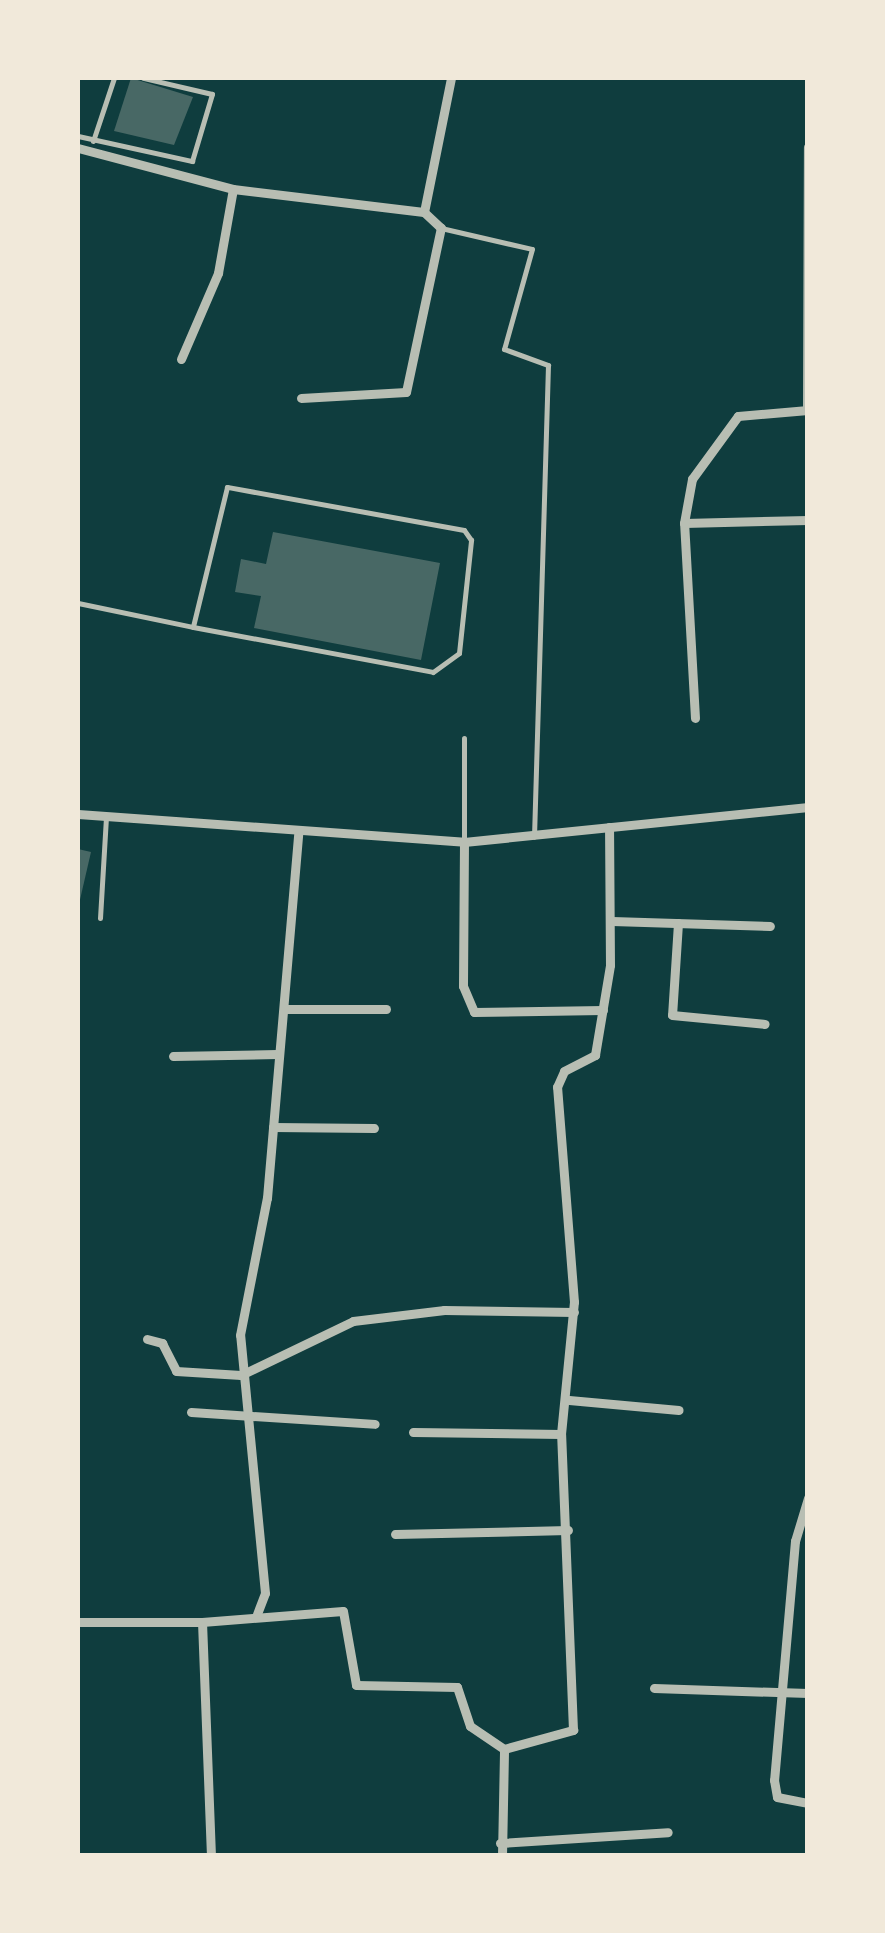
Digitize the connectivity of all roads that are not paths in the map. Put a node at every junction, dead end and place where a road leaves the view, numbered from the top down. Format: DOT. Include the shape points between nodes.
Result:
graph roads {
  1 [pos="114,78"];
  2 [pos="143,78"];
  3 [pos="451,78"];
  4 [pos="78,136"];
  5 [pos="93,140"];
  6 [pos="78,148"];
  7 [pos="808,148"];
  8 [pos="233,189"];
  9 [pos="424,212"];
  10 [pos="441,228"];
  11 [pos="181,359"];
  12 [pos="300,398"];
  13 [pos="807,410"];
  14 [pos="808,520"];
  15 [pos="684,523"];
  16 [pos="78,603"];
  17 [pos="193,627"];
  18 [pos="694,718"];
  19 [pos="464,738"];
  20 [pos="808,807"];
  21 [pos="78,814"];
  22 [pos="106,816"];
  23 [pos="609,828"];
  24 [pos="298,834"];
  25 [pos="534,838"];
  26 [pos="464,842"];
  27 [pos="100,918"];
  28 [pos="612,921"];
  29 [pos="678,923"];
  30 [pos="770,926"];
  31 [pos="286,1009"];
  32 [pos="386,1009"];
  33 [pos="603,1010"];
  34 [pos="765,1024"];
  35 [pos="277,1054"];
  36 [pos="174,1056"];
  37 [pos="273,1126"];
  38 [pos="374,1128"];
  39 [pos="574,1312"];
  40 [pos="147,1339"];
  41 [pos="242,1375"];
  42 [pos="569,1400"];
  43 [pos="679,1410"];
  44 [pos="190,1412"];
  45 [pos="248,1419"];
  46 [pos="374,1424"];
  47 [pos="413,1432"];
  48 [pos="561,1434"];
  49 [pos="808,1498"];
  50 [pos="568,1530"];
  51 [pos="395,1534"];
  52 [pos="794,1578"];
  53 [pos="808,1578"];
  54 [pos="257,1614"];
  55 [pos="78,1622"];
  56 [pos="202,1622"];
  57 [pos="654,1688"];
  58 [pos="782,1693"];
  59 [pos="808,1693"];
  60 [pos="504,1749"];
  61 [pos="808,1803"];
  62 [pos="668,1832"];
  63 [pos="500,1843"];
  64 [pos="211,1856"];
  65 [pos="502,1856"];
  1 -- 5 [label="lane"];
  2 -- 5 [label="lane" via="212,94 192,161"];
  3 -- 9 [label="street"];
  4 -- 5 [label="lane"];
  6 -- 8 [label="street"];
  7 -- 13 [label="street"];
  8 -- 9 [label="street"];
  8 -- 11 [label="street" via="218,274"];
  9 -- 10 [label="street"];
  10 -- 12 [label="street" via="406,392"];
  10 -- 25 [label="lane" via="532,249 504,350 548,365"];
  13 -- 15 [label="street" via="738,416 692,480"];
  14 -- 15 [label="street"];
  15 -- 18 [label="street"];
  16 -- 17 [label="lane"];
  17 -- 17 [label="lane" via="226,487 464,530 472,540 458,653 442,670"];
  19 -- 26 [label="lane"];
  20 -- 23 [label="street"];
  21 -- 22 [label="street"];
  22 -- 24 [label="street"];
  22 -- 27 [label="lane"];
  23 -- 25 [label="street"];
  23 -- 28 [label="street"];
  24 -- 26 [label="street"];
  24 -- 31 [label="street"];
  25 -- 26 [label="street"];
  26 -- 33 [label="street" via="463,986 474,1012"];
  28 -- 29 [label="street"];
  28 -- 33 [label="street"];
  29 -- 30 [label="street"];
  29 -- 34 [label="street" via="672,1015"];
  31 -- 32 [label="street"];
  31 -- 35 [label="street"];
  33 -- 39 [label="street" via="594,1059 569,1067 557,1086"];
  35 -- 36 [label="street"];
  35 -- 37 [label="street"];
  37 -- 38 [label="street"];
  37 -- 41 [label="street"];
  39 -- 41 [label="street" via="444,1310 352,1322"];
  39 -- 42 [label="street"];
  40 -- 41 [label="street" via="162,1344 176,1371"];
  41 -- 45 [label="street"];
  42 -- 43 [label="street"];
  42 -- 48 [label="street"];
  44 -- 45 [label="street"];
  45 -- 46 [label="street"];
  45 -- 54 [label="street" via="265,1593"];
  47 -- 48 [label="street"];
  48 -- 50 [label="street"];
  49 -- 52 [label="street"];
  50 -- 51 [label="street"];
  50 -- 60 [label="street" via="572,1730"];
  52 -- 53 [label="street"];
  52 -- 58 [label="street"];
  54 -- 56 [label="street"];
  54 -- 60 [label="street" via="343,1612 356,1684 457,1687 470,1726"];
  55 -- 56 [label="street"];
  56 -- 64 [label="street"];
  57 -- 58 [label="street"];
  58 -- 59 [label="street"];
  58 -- 61 [label="street" via="777,1798"];
  60 -- 63 [label="street"];
  62 -- 63 [label="street"];
  63 -- 65 [label="street"];
}
